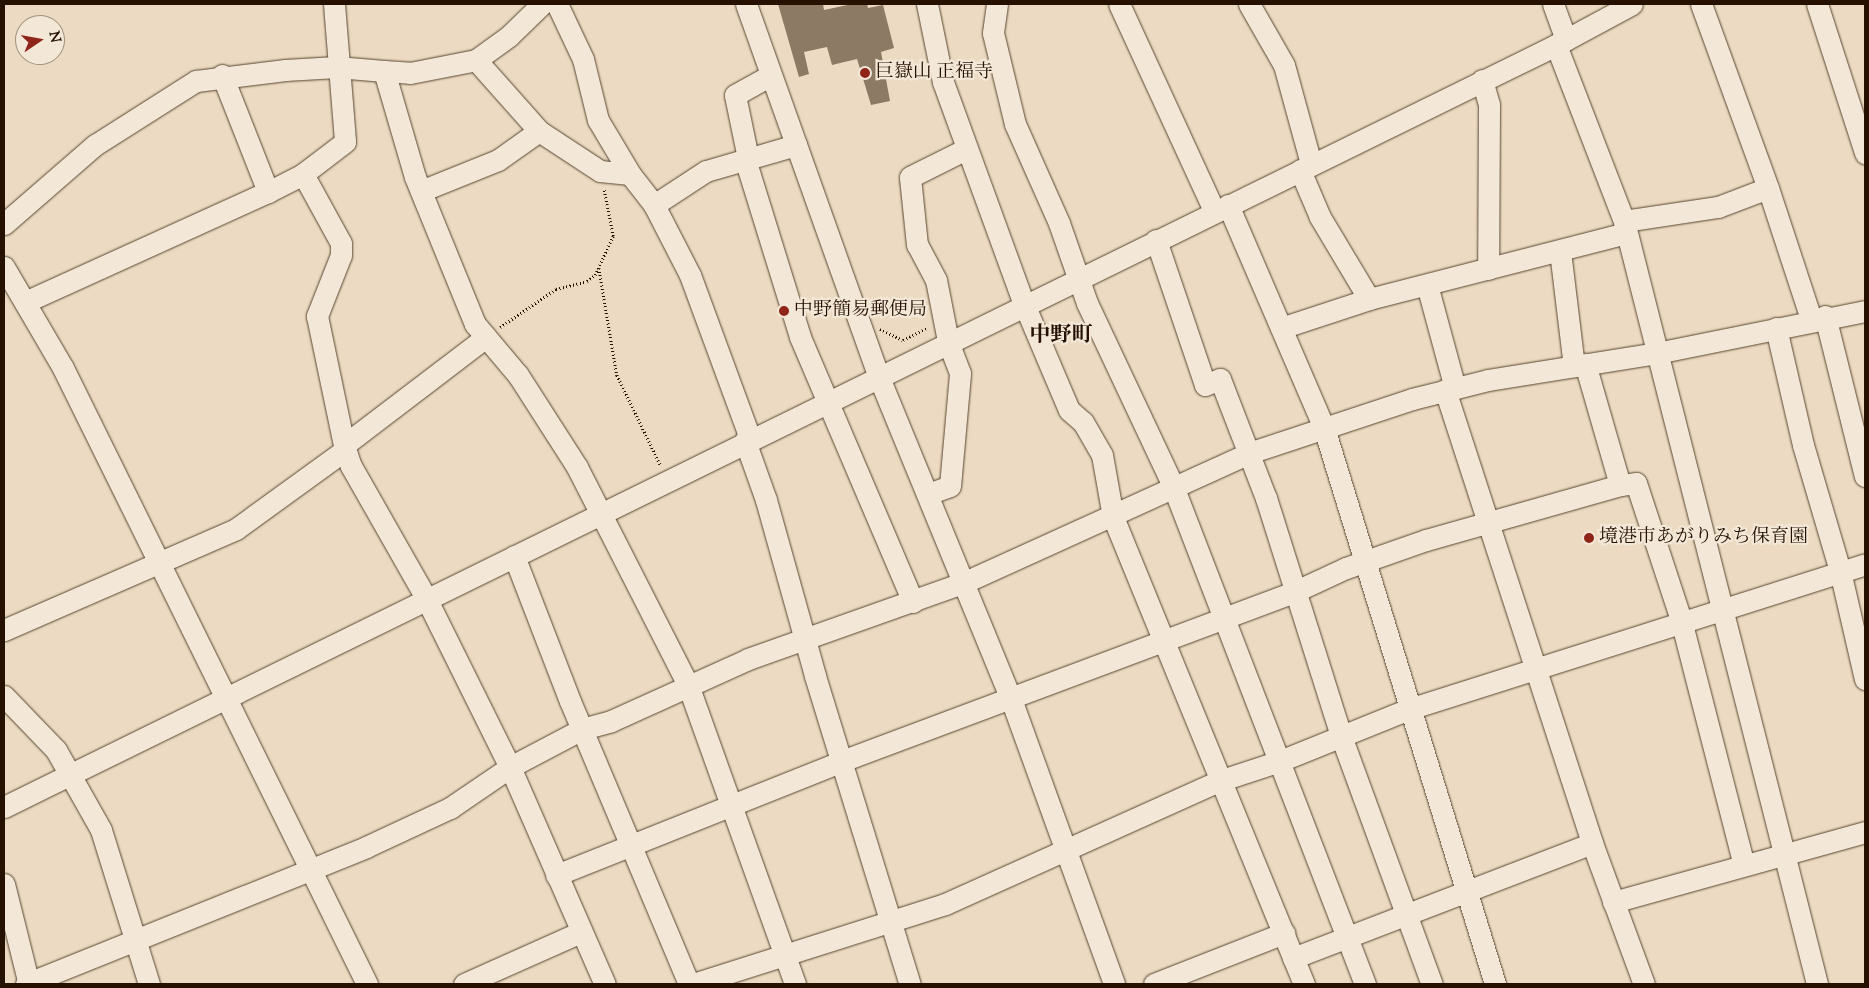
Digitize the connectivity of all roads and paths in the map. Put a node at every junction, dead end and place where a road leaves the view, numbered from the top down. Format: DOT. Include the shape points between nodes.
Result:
graph roads {
  1 [pos="334,4"];
  2 [pos="542,4"];
  3 [pos="558,4"];
  4 [pos="746,4"];
  5 [pos="927,4"];
  6 [pos="996,4"];
  7 [pos="1119,4"];
  8 [pos="1249,4"];
  9 [pos="1553,4"];
  10 [pos="1632,4"];
  11 [pos="1701,4"];
  12 [pos="1817,4"];
  13 [pos="1561,42"];
  14 [pos="476,60"];
  15 [pos="338,67"];
  16 [pos="384,71"];
  17 [pos="222,75"];
  18 [pos="771,75"];
  19 [pos="1482,80"];
  20 [pos="539,131"];
  21 [pos="796,145"];
  22 [pos="966,149"];
  23 [pos="1865,153"];
  24 [pos="746,159"];
  25 [pos="1306,167"];
  26 [pos="600,171"];
  27 [pos="303,174"];
  28 [pos="630,174"];
  29 [pos="1768,188"];
  30 [pos="421,191"];
  31 [pos="268,192"];
  32 [pos="654,205"];
  33 [pos="1221,208"];
  34 [pos="4,224"];
  35 [pos="1625,227"];
  36 [pos="1156,240"];
  37 [pos="1560,251"];
  38 [pos="4,267"];
  39 [pos="599,267"];
  40 [pos="1488,269"];
  41 [pos="1076,279"];
  42 [pos="1427,285"];
  43 [pos="1369,299"];
  44 [pos="26,302"];
  45 [pos="1024,304"];
  46 [pos="1865,311"];
  47 [pos="1818,318"];
  48 [pos="876,324"];
  49 [pos="933,325"];
  50 [pos="1281,328"];
  51 [pos="1776,328"];
  52 [pos="486,337"];
  53 [pos="948,341"];
  54 [pos="1657,353"];
  55 [pos="1579,365"];
  56 [pos="878,375"];
  57 [pos="1450,389"];
  58 [pos="827,400"];
  59 [pos="1324,428"];
  60 [pos="748,440"];
  61 [pos="345,448"];
  62 [pos="1249,454"];
  63 [pos="1865,476"];
  64 [pos="668,479"];
  65 [pos="1620,485"];
  66 [pos="1173,486"];
  67 [pos="928,494"];
  68 [pos="599,514"];
  69 [pos="1113,517"];
  70 [pos="1490,522"];
  71 [pos="514,556"];
  72 [pos="160,561"];
  73 [pos="1365,561"];
  74 [pos="1865,564"];
  75 [pos="1840,571"];
  76 [pos="965,582"];
  77 [pos="1294,592"];
  78 [pos="426,598"];
  79 [pos="913,602"];
  80 [pos="1722,606"];
  81 [pos="1222,617"];
  82 [pos="1681,620"];
  83 [pos="4,630"];
  84 [pos="1160,639"];
  85 [pos="805,642"];
  86 [pos="1535,666"];
  87 [pos="1865,679"];
  88 [pos="688,685"];
  89 [pos="4,696"];
  90 [pos="227,696"];
  91 [pos="1010,699"];
  92 [pos="1409,709"];
  93 [pos="582,729"];
  94 [pos="1341,736"];
  95 [pos="842,761"];
  96 [pos="1280,761"];
  97 [pos="510,767"];
  98 [pos="72,774"];
  99 [pos="1219,781"];
  100 [pos="731,804"];
  101 [pos="4,807"];
  102 [pos="1865,832"];
  103 [pos="1592,843"];
  104 [pos="630,845"];
  105 [pos="1065,848"];
  106 [pos="1783,854"];
  107 [pos="1744,865"];
  108 [pos="312,869"];
  109 [pos="556,875"];
  110 [pos="4,884"];
  111 [pos="1466,891"];
  112 [pos="1613,902"];
  113 [pos="1408,915"];
  114 [pos="891,921"];
  115 [pos="581,932"];
  116 [pos="1284,933"];
  117 [pos="134,938"];
  118 [pos="1346,938"];
  119 [pos="785,955"];
  120 [pos="1293,958"];
  121 [pos="28,984"];
  122 [pos="149,984"];
  123 [pos="367,984"];
  124 [pos="464,984"];
  125 [pos="606,984"];
  126 [pos="689,984"];
  127 [pos="694,984"];
  128 [pos="795,984"];
  129 [pos="910,984"];
  130 [pos="1114,984"];
  131 [pos="1154,984"];
  132 [pos="1304,984"];
  133 [pos="1365,984"];
  134 [pos="1432,984"];
  135 [pos="1495,984"];
  136 [pos="1644,984"];
  137 [pos="1816,984"];
  1 -- 15 [label="street"];
  2 -- 14 [label="street" via="509,36"];
  3 -- 28 [label="street" via="584,59 598,120"];
  4 -- 18 [label="street"];
  5 -- 22 [label="street" via="943,82"];
  6 -- 41 [label="street" via="993,33 1015,124 1059,223"];
  7 -- 33 [label="street"];
  8 -- 25 [label="street" via="1284,65"];
  9 -- 13 [label="street"];
  10 -- 13 [label="street"];
  11 -- 29 [label="street"];
  12 -- 23 [label="street"];
  13 -- 19 [label="street"];
  13 -- 35 [label="street"];
  14 -- 16 [label="street" via="410,72"];
  14 -- 20 [label="street"];
  15 -- 16 [label="street"];
  15 -- 17 [label="street"];
  15 -- 27 [label="street" via="345,142"];
  16 -- 30 [label="street"];
  17 -- 31 [label="street"];
  17 -- 34 [label="street" via="196,81 95,145"];
  18 -- 21 [label="street"];
  18 -- 24 [label="street" via="735,95"];
  19 -- 25 [label="street"];
  19 -- 40 [label="street" via="1489,104"];
  20 -- 26 [label="street"];
  20 -- 30 [label="street" via="498,160"];
  21 -- 24 [label="street"];
  21 -- 56 [label="street"];
  22 -- 45 [label="street"];
  22 -- 53 [label="street" via="910,177 917,244 936,280"];
  24 -- 32 [label="street" via="691,178"];
  24 -- 58 [label="street" via="800,336"];
  25 -- 33 [label="street"];
  25 -- 43 [label="street" via="1325,225"];
  26 -- 28 [label="street"];
  26 -- 39 [label="path" via="613,236"];
  27 -- 31 [label="street"];
  27 -- 61 [label="street" via="341,243 341,255 317,316"];
  28 -- 32 [label="street"];
  29 -- 35 [label="street" via="1718,207"];
  29 -- 47 [label="street"];
  30 -- 52 [label="street" via="475,324"];
  31 -- 44 [label="street"];
  32 -- 60 [label="street" via="690,276"];
  33 -- 36 [label="street"];
  33 -- 50 [label="street"];
  35 -- 37 [label="street"];
  35 -- 54 [label="street"];
  36 -- 41 [label="street"];
  36 -- 62 [label="street" via="1205,385 1220,379"];
  37 -- 40 [label="street"];
  37 -- 55 [label="street"];
  38 -- 44 [label="street"];
  39 -- 52 [label="path" via="588,281 556,289"];
  39 -- 64 [label="path" via="617,375"];
  40 -- 42 [label="street"];
  41 -- 45 [label="street"];
  41 -- 66 [label="street"];
  42 -- 43 [label="street"];
  42 -- 57 [label="street"];
  43 -- 50 [label="street"];
  44 -- 72 [label="street"];
  45 -- 53 [label="street"];
  45 -- 69 [label="street" via="1069,410 1083,422 1102,455"];
  46 -- 47 [label="street"];
  47 -- 51 [label="street"];
  47 -- 63 [label="street"];
  48 -- 49 [label="path" via="890,336 903,340"];
  50 -- 59 [label="street"];
  51 -- 54 [label="street"];
  51 -- 75 [label="street" via="1802,445"];
  52 -- 61 [label="street"];
  52 -- 68 [label="street" via="545,415 577,467"];
  53 -- 56 [label="street"];
  53 -- 67 [label="street" via="960,373 958,424 950,486"];
  54 -- 55 [label="street"];
  54 -- 80 [label="street"];
  55 -- 57 [label="street"];
  55 -- 65 [label="street"];
  56 -- 58 [label="street"];
  56 -- 67 [label="street"];
  57 -- 59 [label="street"];
  57 -- 70 [label="street"];
  58 -- 60 [label="street"];
  58 -- 79 [label="street"];
  59 -- 62 [label="street"];
  59 -- 73 [label="street"];
  60 -- 64 [label="street"];
  60 -- 85 [label="street"];
  61 -- 72 [label="street" via="250,521"];
  61 -- 78 [label="street"];
  62 -- 66 [label="street"];
  62 -- 77 [label="street" via="1282,546"];
  64 -- 68 [label="street"];
  65 -- 70 [label="street"];
  65 -- 82 [label="street" via="1636,483"];
  66 -- 69 [label="street"];
  66 -- 81 [label="street"];
  67 -- 76 [label="street"];
  68 -- 71 [label="street"];
  68 -- 88 [label="street"];
  69 -- 76 [label="street"];
  69 -- 84 [label="street"];
  70 -- 73 [label="street"];
  70 -- 86 [label="street"];
  71 -- 78 [label="street"];
  71 -- 93 [label="street"];
  72 -- 83 [label="street"];
  72 -- 90 [label="street"];
  73 -- 77 [label="street"];
  73 -- 92 [label="street"];
  74 -- 75 [label="street"];
  75 -- 80 [label="street"];
  75 -- 87 [label="street"];
  76 -- 79 [label="street"];
  76 -- 91 [label="street"];
  77 -- 81 [label="street"];
  77 -- 94 [label="street"];
  78 -- 90 [label="street"];
  78 -- 97 [label="street"];
  79 -- 85 [label="street"];
  80 -- 82 [label="street"];
  80 -- 106 [label="street"];
  81 -- 84 [label="street"];
  81 -- 96 [label="street"];
  82 -- 86 [label="street"];
  82 -- 107 [label="street"];
  84 -- 91 [label="street"];
  84 -- 99 [label="street"];
  85 -- 88 [label="street" via="748,660"];
  85 -- 95 [label="street"];
  86 -- 92 [label="street"];
  86 -- 103 [label="street"];
  88 -- 93 [label="street" via="611,721"];
  88 -- 100 [label="street"];
  89 -- 98 [label="street" via="56,750"];
  90 -- 98 [label="street"];
  90 -- 108 [label="street"];
  91 -- 95 [label="street"];
  91 -- 105 [label="street"];
  92 -- 94 [label="street"];
  92 -- 111 [label="street"];
  93 -- 97 [label="street"];
  93 -- 104 [label="street"];
  94 -- 96 [label="street"];
  94 -- 113 [label="street"];
  95 -- 100 [label="street"];
  95 -- 114 [label="street"];
  96 -- 99 [label="street"];
  96 -- 118 [label="street"];
  97 -- 108 [label="street" via="450,808"];
  97 -- 109 [label="street"];
  98 -- 101 [label="street"];
  98 -- 117 [label="street" via="101,830"];
  99 -- 105 [label="street"];
  99 -- 116 [label="street"];
  100 -- 104 [label="street"];
  100 -- 119 [label="street"];
  102 -- 106 [label="street"];
  103 -- 111 [label="street"];
  103 -- 112 [label="street"];
  104 -- 109 [label="street"];
  104 -- 126 [label="street"];
  105 -- 114 [label="street" via="944,904"];
  105 -- 130 [label="street"];
  106 -- 107 [label="street"];
  106 -- 137 [label="street"];
  107 -- 112 [label="street"];
  108 -- 117 [label="street"];
  108 -- 123 [label="street"];
  109 -- 115 [label="street"];
  110 -- 121 [label="street"];
  111 -- 113 [label="street"];
  111 -- 135 [label="street"];
  112 -- 136 [label="street"];
  113 -- 118 [label="street"];
  113 -- 134 [label="street"];
  114 -- 119 [label="street"];
  114 -- 129 [label="street"];
  115 -- 124 [label="street"];
  115 -- 125 [label="street"];
  116 -- 120 [label="street"];
  116 -- 131 [label="street"];
  117 -- 121 [label="street"];
  117 -- 122 [label="street"];
  118 -- 120 [label="street"];
  118 -- 133 [label="street"];
  119 -- 127 [label="street"];
  119 -- 128 [label="street"];
  120 -- 132 [label="street"];
}
